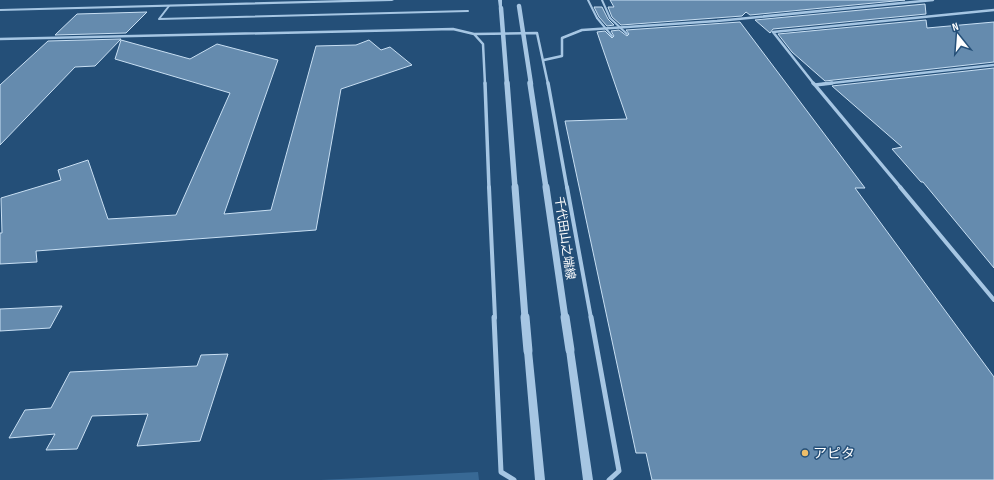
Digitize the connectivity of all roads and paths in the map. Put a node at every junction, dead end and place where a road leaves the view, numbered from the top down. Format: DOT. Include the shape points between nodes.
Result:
graph roads {
  1 [pos="392,0"];
  2 [pos="500,0"];
  3 [pos="588,0"];
  4 [pos="602,0"];
  5 [pos="933,0"];
  6 [pos="519,3"];
  7 [pos="169,6"];
  8 [pos="0,10"];
  9 [pos="994,10"];
  10 [pos="468,12"];
  11 [pos="474,34"];
  12 [pos="627,34"];
  13 [pos="612,36"];
  14 [pos="0,39"];
  15 [pos="544,60"];
  16 [pos="994,65"];
  17 [pos="815,85"];
  18 [pos="994,300"];
  19 [pos="514,480"];
  20 [pos="540,480"];
  21 [pos="588,480"];
  22 [pos="609,480"];
  1 -- 7 [label="street"];
  2 -- 20 [label="street, bridge"];
  3 -- 13 [label="lane, bridge" via="597,18"];
  4 -- 12 [label="lane, bridge" via="610,18"];
  5 -- 15 [label="street" via="717,21 582,30 562,38 562,56"];
  6 -- 21 [label="street, 千代田山之端線, bridge"];
  7 -- 8 [label="street"];
  7 -- 10 [label="lane" via="159,19"];
  9 -- 17 [label="street" via="773,32"];
  11 -- 14 [label="street" via="453,29"];
  11 -- 15 [label="street" via="537,33"];
  11 -- 19 [label="street" via="483,44 501,472"];
  15 -- 22 [label="street" via="619,471"];
  16 -- 17 [label="street"];
  17 -- 18 [label="street"];
}
